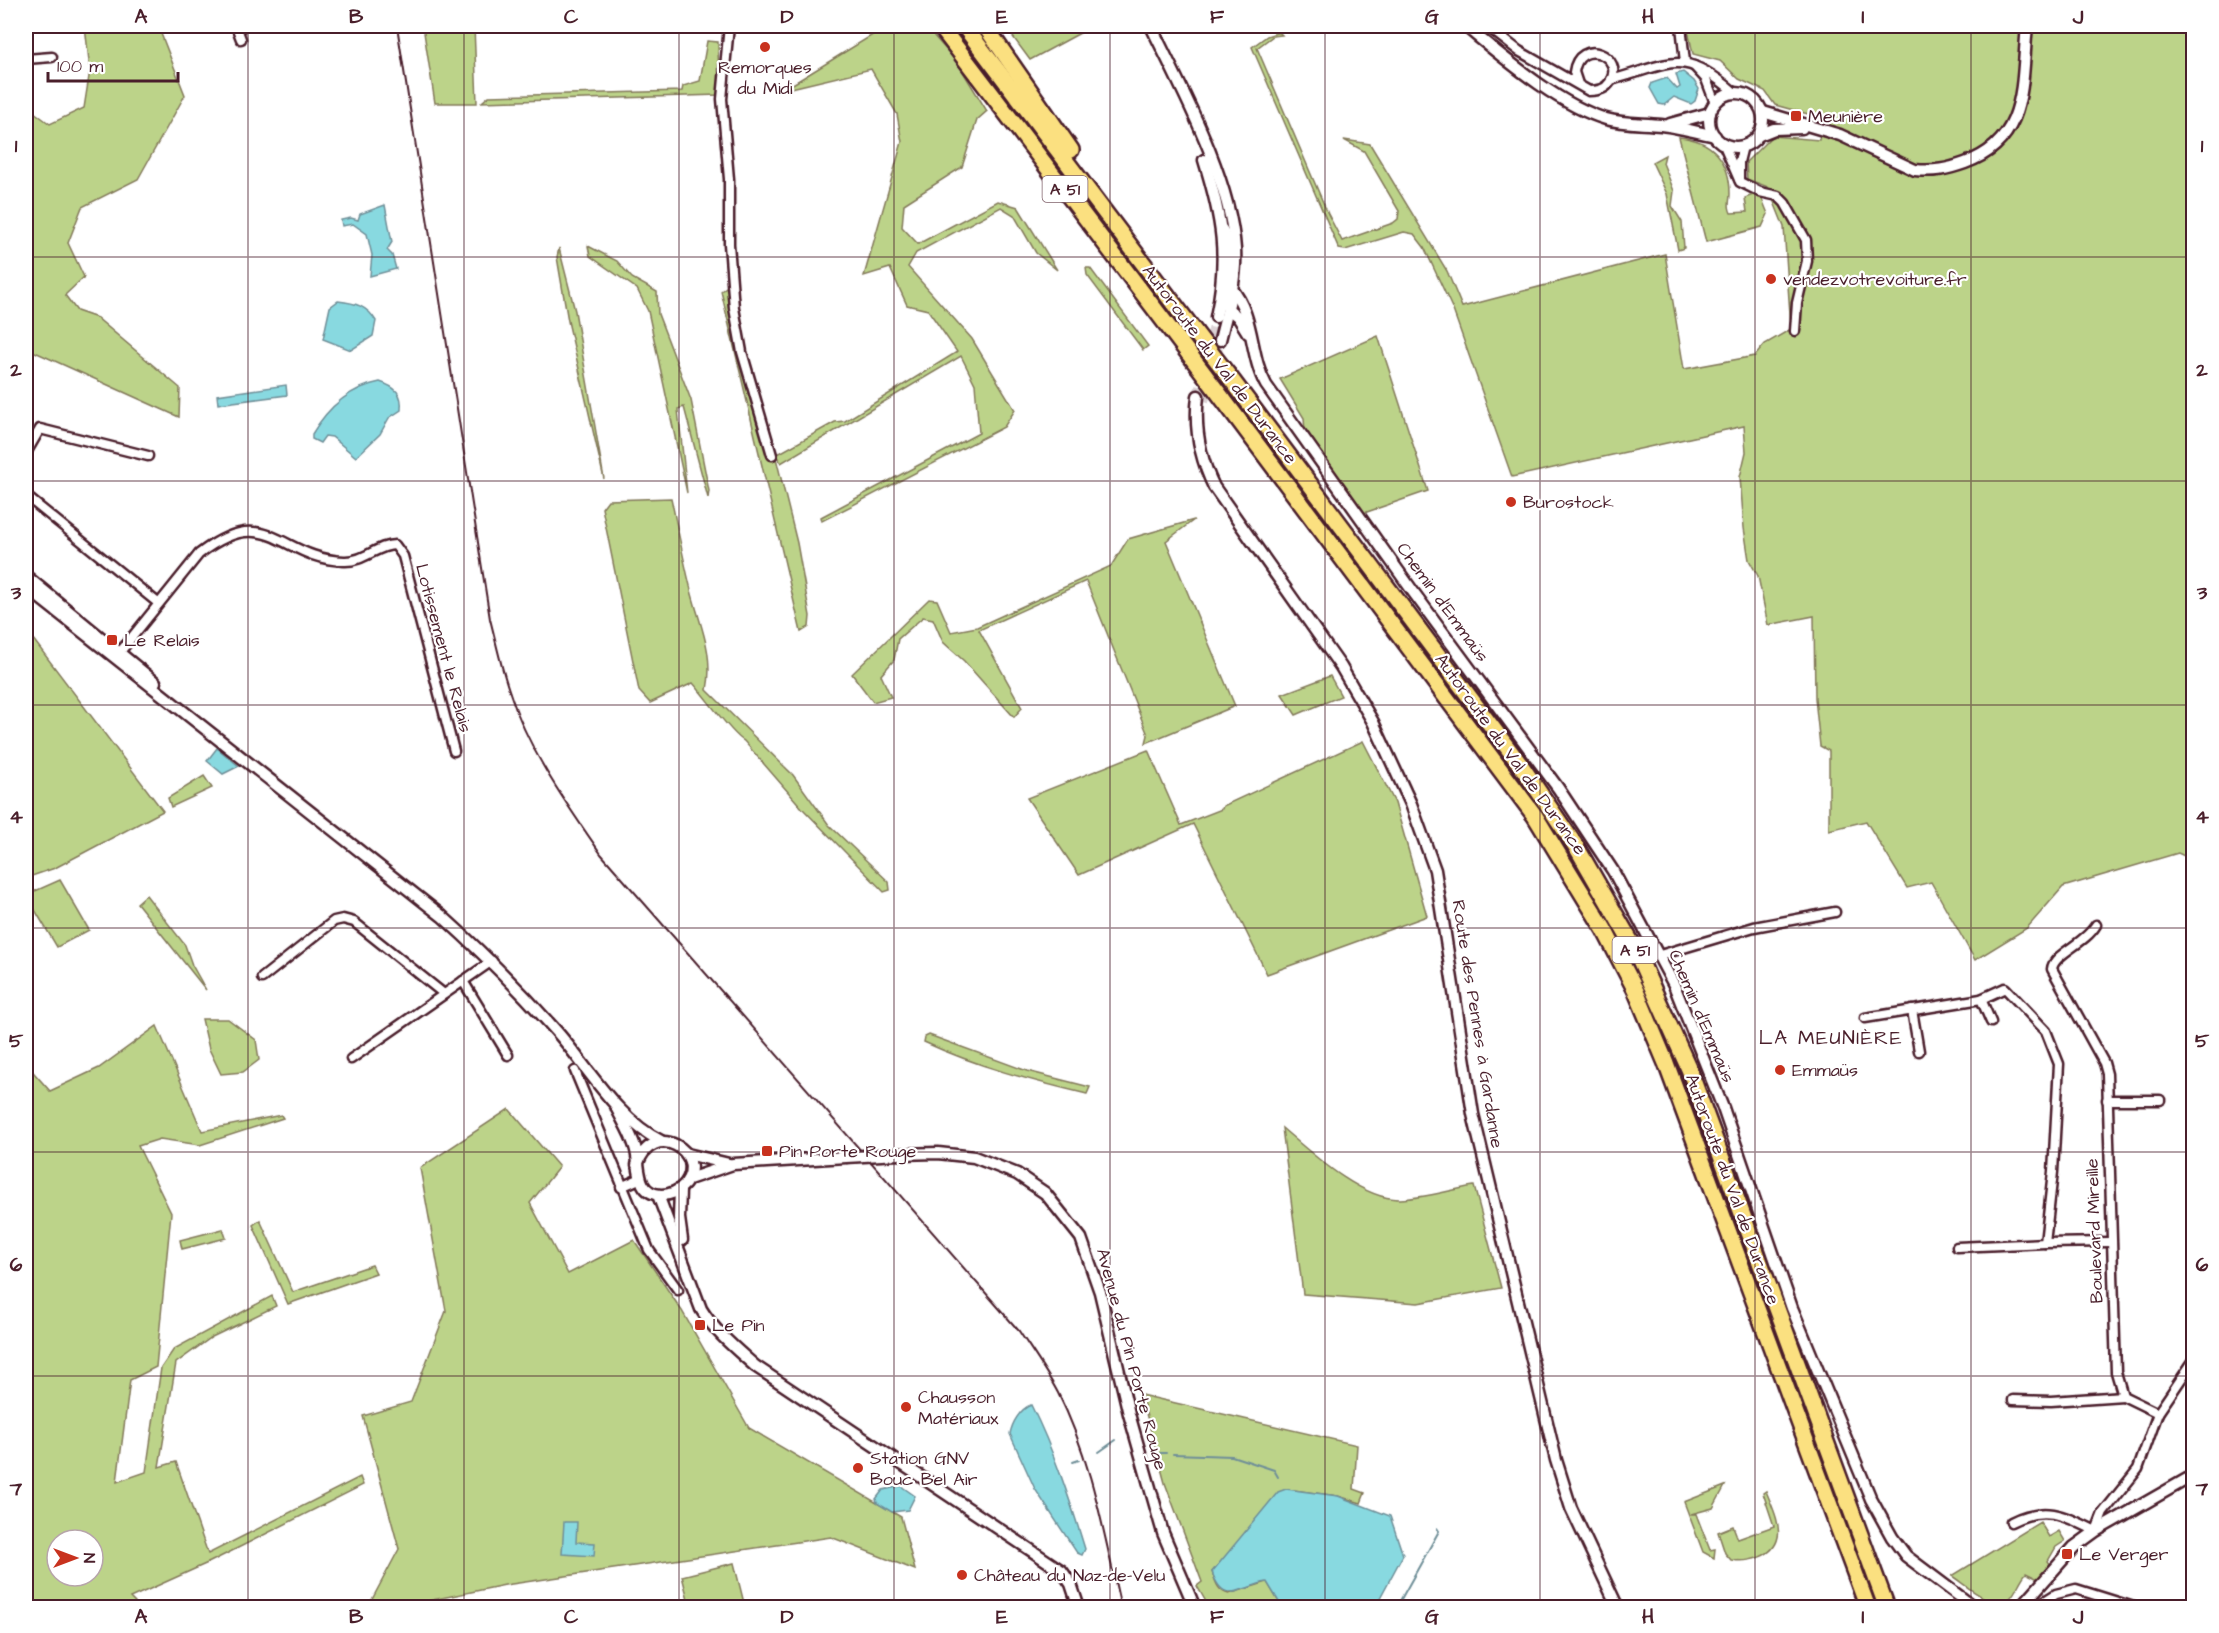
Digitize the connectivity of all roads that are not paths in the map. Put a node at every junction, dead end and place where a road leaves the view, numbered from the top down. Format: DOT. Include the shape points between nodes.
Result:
graph roads {
  1 [pos="236,26"];
  2 [pos="729,26"];
  3 [pos="940,26"];
  4 [pos="964,26"];
  5 [pos="985,26"];
  6 [pos="1151,26"];
  7 [pos="1465,26"];
  8 [pos="1487,26"];
  9 [pos="1681,26"];
  10 [pos="2028,26"];
  11 [pos="241,39"];
  12 [pos="52,57"];
  13 [pos="26,59"];
  14 [pos="1577,60"];
  15 [pos="1688,63"];
  16 [pos="1612,67"];
  17 [pos="1548,68"];
  18 [pos="1637,73"];
  19 [pos="1611,80"];
  20 [pos="1578,84"];
  21 [pos="1181,88"];
  22 [pos="1734,93"];
  23 [pos="1712,108"];
  24 [pos="1763,112"];
  25 [pos="1661,125"];
  26 [pos="1819,129"];
  27 [pos="1759,135"];
  28 [pos="1719,140"];
  29 [pos="1743,146"];
  30 [pos="1740,182"];
  31 [pos="1220,224"];
  32 [pos="1232,288"];
  33 [pos="1227,308"];
  34 [pos="1216,317"];
  35 [pos="1191,327"];
  36 [pos="1795,331"];
  37 [pos="1220,340"];
  38 [pos="1253,344"];
  39 [pos="1201,398"];
  40 [pos="26,453"];
  41 [pos="772,455"];
  42 [pos="148,456"];
  43 [pos="26,496"];
  44 [pos="26,576"];
  45 [pos="26,587"];
  46 [pos="158,603"];
  47 [pos="117,656"];
  48 [pos="454,751"];
  49 [pos="1835,912"];
  50 [pos="2096,925"];
  51 [pos="1660,955"];
  52 [pos="492,961"];
  53 [pos="262,978"];
  54 [pos="463,981"];
  55 [pos="444,994"];
  56 [pos="1982,999"];
  57 [pos="1912,1010"];
  58 [pos="1865,1018"];
  59 [pos="1991,1022"];
  60 [pos="1918,1051"];
  61 [pos="508,1054"];
  62 [pos="351,1059"];
  63 [pos="575,1071"];
  64 [pos="2107,1100"];
  65 [pos="2160,1100"];
  66 [pos="614,1102"];
  67 [pos="661,1142"];
  68 [pos="687,1154"];
  69 [pos="733,1164"];
  70 [pos="637,1165"];
  71 [pos="639,1179"];
  72 [pos="688,1179"];
  73 [pos="621,1187"];
  74 [pos="680,1190"];
  75 [pos="658,1195"];
  76 [pos="2110,1242"];
  77 [pos="2045,1243"];
  78 [pos="1957,1248"];
  79 [pos="685,1267"];
  80 [pos="678,1290"];
  81 [pos="2193,1360"];
  82 [pos="2123,1396"];
  83 [pos="2013,1400"];
  84 [pos="2158,1413"];
  85 [pos="2193,1475"];
  86 [pos="2011,1522"];
  87 [pos="2096,1531"];
  88 [pos="2023,1605"];
  89 [pos="1079,1608"];
  90 [pos="1195,1608"];
  91 [pos="1618,1608"];
  92 [pos="1868,1608"];
  93 [pos="1887,1608"];
  94 [pos="1976,1608"];
  95 [pos="2137,1608"];
  1 -- 11 [label="street"];
  2 -- 41 [label="street" via="722,99 734,308 742,352"];
  3 -- 92 [label="highway, Autoroute du Val de Durance / A 51, bridge" via="1516,788 1565,862 1635,989 1670,1072"];
  4 -- 35 [label="highway, Autoroute du Val de Durance / A 51"];
  5 -- 35 [label="highway"];
  6 -- 21 [label="main road"];
  7 -- 25 [label="main road" via="1502,57 1582,109 1617,121"];
  8 -- 17 [label="street"];
  9 -- 15 [label="street"];
  10 -- 26 [label="main road" via="2012,128 1980,158 1938,171 1916,170"];
  12 -- 13 [label="street"];
  14 -- 16 [label="street" via="1586,53 1599,53"];
  14 -- 17 [label="street" via="1564,68"];
  14 -- 20 [label="street" via="1574,72"];
  15 -- 18 [label="street" via="1662,65"];
  15 -- 22 [label="street" via="1706,69"];
  15 -- 23 [label="street" via="1706,79"];
  16 -- 18 [label="street"];
  16 -- 19 [label="street"];
  17 -- 20 [label="street"];
  18 -- 19 [label="street"];
  19 -- 20 [label="street" via="1595,91"];
  21 -- 31 [label="main road"];
  21 -- 32 [label="main road" via="1226,205 1234,248"];
  22 -- 23 [label="main road" via="1721,97"];
  22 -- 24 [label="main road" via="1754,99"];
  23 -- 25 [label="main road" via="1684,122"];
  23 -- 28 [label="main road" via="1710,125"];
  24 -- 26 [label="main road"];
  24 -- 27 [label="main road"];
  25 -- 28 [label="main road"];
  26 -- 27 [label="main road" via="1780,128"];
  27 -- 29 [label="main road"];
  28 -- 29 [label="main road" via="1731,147"];
  28 -- 30 [label="street"];
  29 -- 30 [label="street"];
  30 -- 36 [label="street" via="1778,196 1806,240 1808,261 1797,303"];
  31 -- 33 [label="street" via="1229,255 1224,302"];
  31 -- 34 [label="main road" via="1224,257"];
  32 -- 33 [label="main road"];
  32 -- 38 [label="main road" via="1244,305"];
  33 -- 37 [label="main road"];
  33 -- 38 [label="main road" via="1243,323"];
  35 -- 93 [label="highway, Autoroute du Val de Durance / A 51, bridge" via="1541,793 1630,939 1689,1069"];
  38 -- 51 [label="main road, Chemin d'Emmaüs" via="1266,385 1584,824"];
  39 -- 91 [label="main road, Route des Pennes à Gardanne" via="1210,462 1221,486 1258,549 1341,667 1372,722 1412,804 1435,870 1473,1114 1556,1460 1571,1508"];
  40 -- 42 [label="street" via="40,429"];
  43 -- 46 [label="street"];
  44 -- 47 [label="main road"];
  45 -- 47 [label="main road"];
  46 -- 47 [label="street, Lotissement le Relais"];
  46 -- 48 [label="street, Lotissement le Relais" via="199,554 242,532 260,531 321,558 346,561 368,556 385,545 395,545 403,556"];
  47 -- 52 [label="main road" via="442,916"];
  49 -- 51 [label="street" via="1754,927"];
  50 -- 64 [label="street, Boulevard Mireille" via="2085,940 2058,957 2052,969 2104,1063"];
  51 -- 94 [label="main road, Chemin d'Emmaüs" via="1723,1108 1792,1308 1871,1499 1906,1556"];
  52 -- 54 [label="street"];
  52 -- 66 [label="main road"];
  53 -- 55 [label="street" via="334,921 343,919 354,922"];
  54 -- 55 [label="street"];
  54 -- 61 [label="street"];
  55 -- 62 [label="street"];
  56 -- 57 [label="street"];
  56 -- 59 [label="street"];
  56 -- 77 [label="street" via="2004,988 2046,1031 2059,1064 2054,1172"];
  57 -- 58 [label="street"];
  57 -- 60 [label="street"];
  63 -- 73 [label="street"];
  64 -- 65 [label="street"];
  64 -- 76 [label="street, Boulevard Mireille"];
  66 -- 67 [label="main road"];
  66 -- 70 [label="main road" via="636,1148"];
  67 -- 68 [label="main road" via="674,1143"];
  67 -- 70 [label="main road" via="645,1149"];
  68 -- 69 [label="main road, Avenue du Pin Porte Rouge"];
  68 -- 72 [label="main road" via="691,1166"];
  69 -- 72 [label="main road, Avenue du Pin Porte Rouge"];
  69 -- 90 [label="main road, Avenue du Pin Porte Rouge, bridge" via="939,1153 974,1157 1017,1174 1045,1193 1081,1238 1100,1292 1163,1533"];
  70 -- 71 [label="main road"];
  71 -- 73 [label="street"];
  71 -- 75 [label="main road"];
  72 -- 74 [label="main road"];
  73 -- 80 [label="street" via="649,1250"];
  74 -- 75 [label="main road"];
  74 -- 79 [label="main road"];
  75 -- 79 [label="main road"];
  76 -- 77 [label="street"];
  76 -- 82 [label="street, Boulevard Mireille" via="2116,1372"];
  77 -- 78 [label="street"];
  79 -- 89 [label="main road" via="709,1321 754,1366 1062,1571"];
  81 -- 84 [label="street"];
  82 -- 83 [label="street"];
  82 -- 84 [label="street"];
  84 -- 87 [label="street" via="2138,1469 2103,1513"];
  85 -- 87 [label="main road"];
  86 -- 87 [label="street" via="2026,1514 2042,1512 2063,1516"];
  87 -- 88 [label="main road" via="2065,1557"];
  88 -- 95 [label="street" via="2035,1607 2056,1593 2076,1589"];
}
